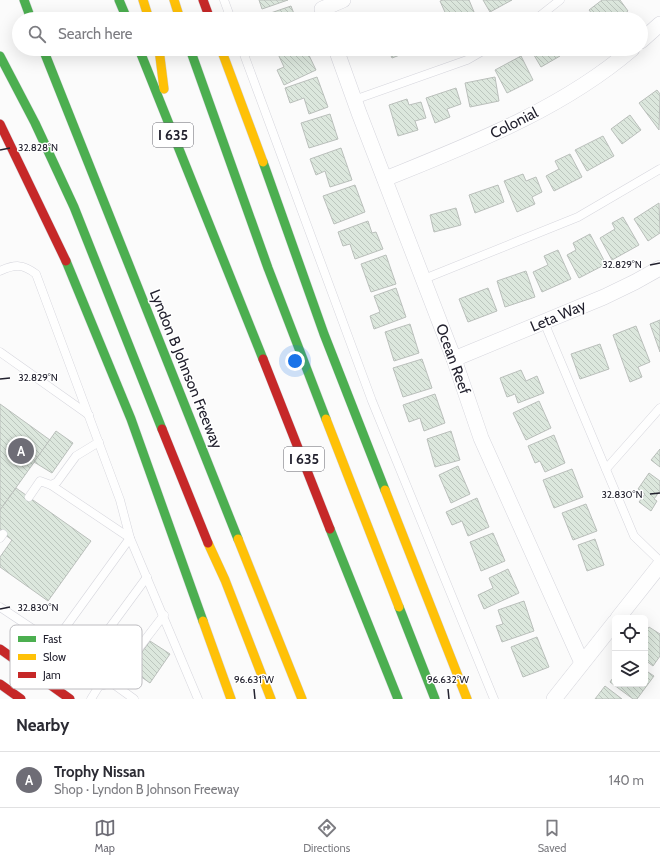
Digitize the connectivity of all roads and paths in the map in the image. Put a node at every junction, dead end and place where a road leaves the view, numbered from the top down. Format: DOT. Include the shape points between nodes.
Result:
graph roads {
  1 [pos="24,0"];
  2 [pos="119,0"];
  3 [pos="143,0"];
  4 [pos="174,0"];
  5 [pos="203,0"];
  6 [pos="224,0"];
  7 [pos="343,0"];
  8 [pos="560,0"];
  9 [pos="322,9"];
  10 [pos="28,12"];
  11 [pos="124,12"];
  12 [pos="147,12"];
  13 [pos="178,12"];
  14 [pos="207,12"];
  15 [pos="228,12"];
  16 [pos="545,12"];
  17 [pos="660,24"];
  18 [pos="648,35"];
  19 [pos="0,56"];
  20 [pos="46,56"];
  21 [pos="142,56"];
  22 [pos="160,56"];
  23 [pos="192,56"];
  24 [pos="224,56"];
  25 [pos="245,56"];
  26 [pos="338,56"];
  27 [pos="473,56"];
  28 [pos="624,56"];
  29 [pos="354,100"];
  30 [pos="168,120"];
  31 [pos="0,124"];
  32 [pos="660,169"];
  33 [pos="385,179"];
  34 [pos="660,268"];
  35 [pos="0,271"];
  36 [pos="424,279"];
  37 [pos="544,322"];
  38 [pos="0,352"];
  39 [pos="454,359"];
  40 [pos="660,408"];
  41 [pos="89,415"];
  42 [pos="98,442"];
  43 [pos="606,469"];
  44 [pos="51,485"];
  45 [pos="29,497"];
  46 [pos="130,538"];
  47 [pos="660,561"];
  48 [pos="660,565"];
  49 [pos="147,577"];
  50 [pos="0,607"];
  51 [pos="164,615"];
  52 [pos="620,615"];
  53 [pos="27,625"];
  54 [pos="67,625"];
  55 [pos="112,625"];
  56 [pos="612,626"];
  57 [pos="142,644"];
  58 [pos="0,649"];
  59 [pos="10,656"];
  60 [pos="582,663"];
  61 [pos="0,684"];
  62 [pos="56,689"];
  63 [pos="97,689"];
  64 [pos="120,689"];
  65 [pos="22,699"];
  66 [pos="70,699"];
  67 [pos="91,699"];
  68 [pos="134,699"];
  69 [pos="198,699"];
  70 [pos="231,699"];
  71 [pos="271,699"];
  72 [pos="302,699"];
  73 [pos="398,699"];
  74 [pos="435,699"];
  75 [pos="467,699"];
  76 [pos="494,699"];
  77 [pos="554,699"];
  1 -- 10 [label="main road"];
  2 -- 11 [label="main road"];
  3 -- 12 [label="main road"];
  4 -- 13 [label="main road"];
  5 -- 14 [label="main road"];
  6 -- 15 [label="lane"];
  7 -- 9 [label="street"];
  8 -- 16 [label="lane"];
  17 -- 18 [label="street"];
  19 -- 71 [label="main road" via="74,207"];
  20 -- 72 [label="main road, Lyndon B Johnson Freeway"];
  21 -- 30 [label="main road, I 635"];
  22 -- 30 [label="main road"];
  23 -- 74 [label="main road" via="268,268"];
  24 -- 75 [label="main road" via="286,222 324,334"];
  25 -- 76 [label="lane" via="372,401"];
  26 -- 29 [label="street, Ocean Reef"];
  27 -- 29 [label="lane"];
  28 -- 33 [label="street, Colonial" via="543,109 493,134"];
  29 -- 33 [label="street, Ocean Reef"];
  30 -- 73 [label="main road, I 635"];
  31 -- 70 [label="main road" via="62,253 95,329 137,435"];
  32 -- 36 [label="lane" via="578,217"];
  33 -- 36 [label="street, Ocean Reef"];
  34 -- 37 [label="street, Leta Way" via="604,297"];
  35 -- 41 [label="lane" via="12,266 27,267 36,274"];
  36 -- 39 [label="street, Ocean Reef"];
  37 -- 39 [label="street, Leta Way"];
  37 -- 43 [label="lane"];
  38 -- 41 [label="lane"];
  39 -- 60 [label="street, Ocean Reef" via="481,438"];
  40 -- 43 [label="lane"];
  41 -- 42 [label="lane"];
  42 -- 44 [label="lane" via="76,456 57,482"];
  42 -- 46 [label="lane" via="120,500"];
  43 -- 47 [label="lane" via="634,536"];
  44 -- 45 [label="lane" via="40,481"];
  44 -- 46 [label="lane"];
  46 -- 49 [label="lane"];
  46 -- 54 [label="lane"];
  48 -- 52 [label="street"];
  49 -- 51 [label="lane"];
  49 -- 55 [label="lane"];
  50 -- 53 [label="lane"];
  51 -- 57 [label="lane"];
  51 -- 69 [label="lane"];
  56 -- 60 [label="street"];
  58 -- 59 [label="main road"];
  60 -- 77 [label="street"];
  61 -- 65 [label="main road"];
  62 -- 66 [label="main road"];
  63 -- 67 [label="lane"];
  64 -- 68 [label="lane"];
}
